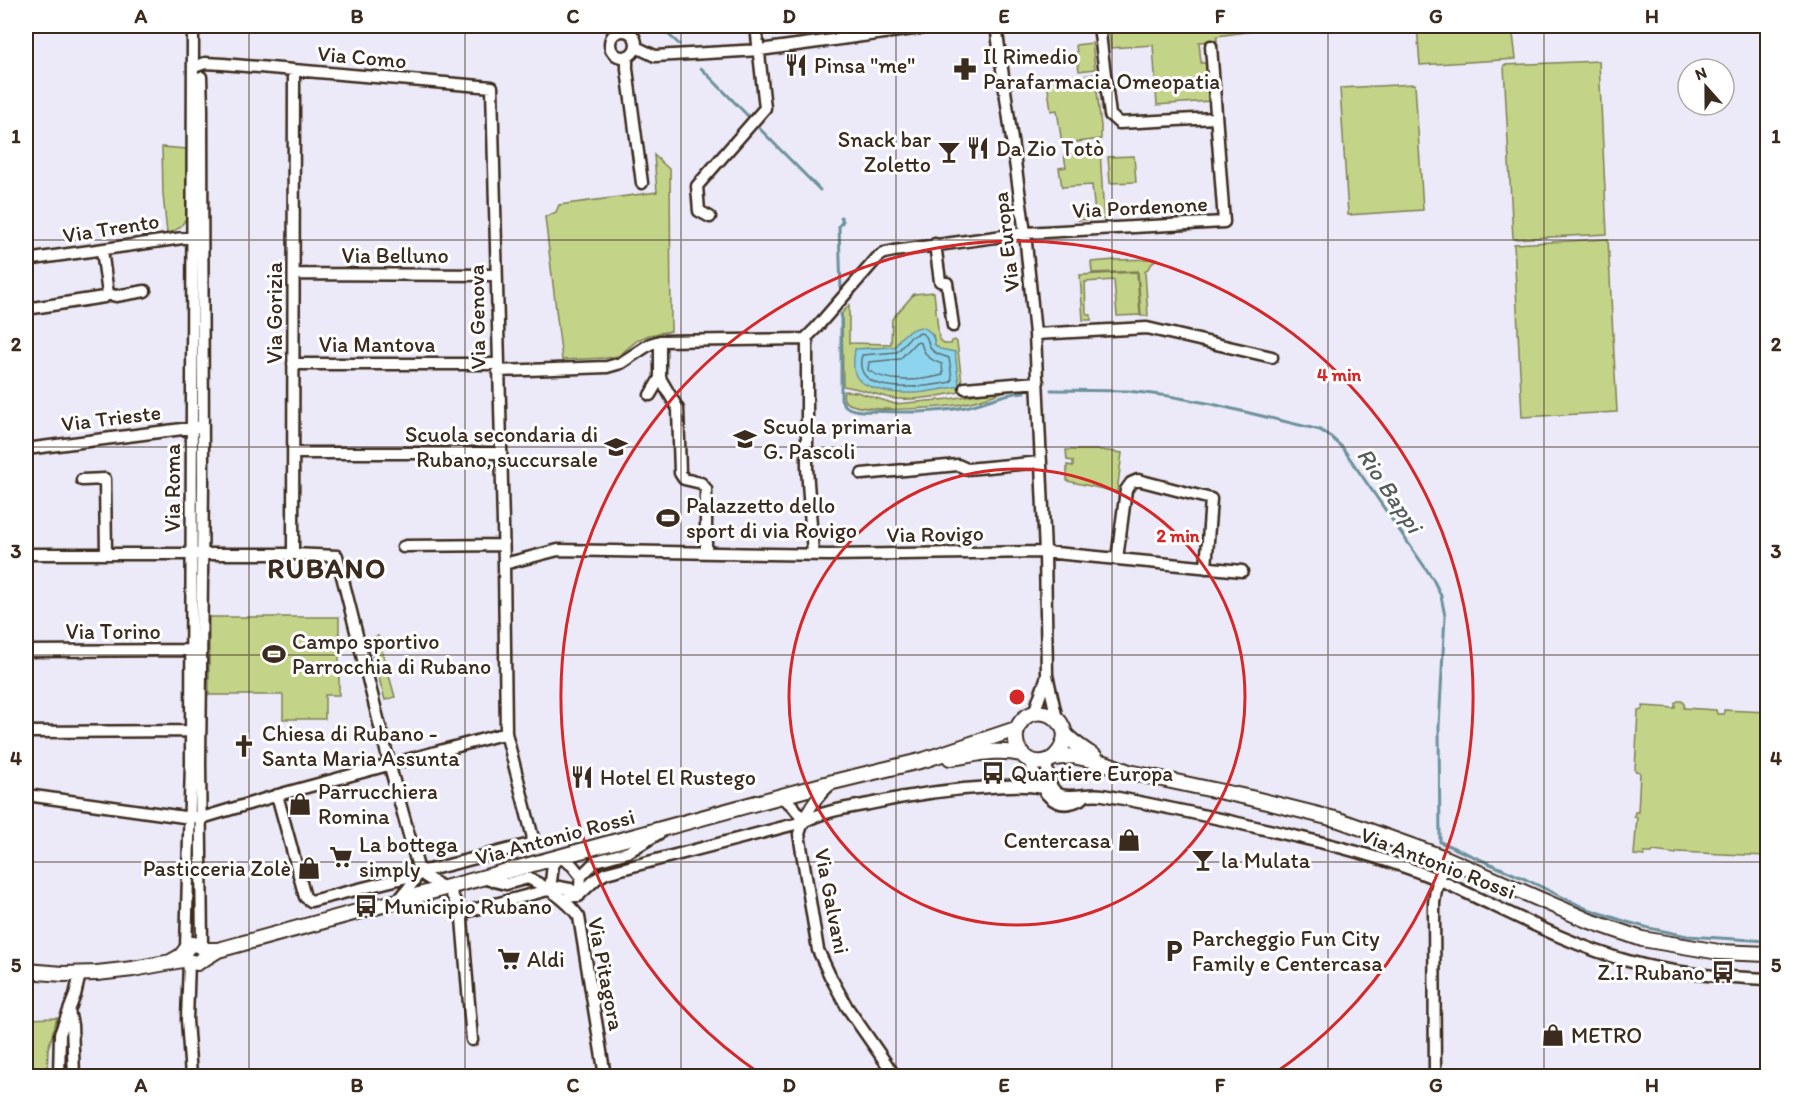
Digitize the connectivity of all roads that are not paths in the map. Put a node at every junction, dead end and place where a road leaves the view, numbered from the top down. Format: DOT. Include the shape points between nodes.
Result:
graph roads {
  1 [pos="194,26"];
  2 [pos="200,26"];
  3 [pos="756,26"];
  4 [pos="935,26"];
  5 [pos="996,26"];
  6 [pos="1099,26"];
  7 [pos="611,30"];
  8 [pos="1210,46"];
  9 [pos="636,47"];
  10 [pos="760,50"];
  11 [pos="627,56"];
  12 [pos="197,65"];
  13 [pos="294,71"];
  14 [pos="492,87"];
  15 [pos="1215,118"];
  16 [pos="642,183"];
  17 [pos="710,217"];
  18 [pos="1025,233"];
  19 [pos="197,236"];
  20 [pos="935,244"];
  21 [pos="102,250"];
  22 [pos="26,261"];
  23 [pos="294,274"];
  24 [pos="496,275"];
  25 [pos="145,291"];
  26 [pos="108,294"];
  27 [pos="26,309"];
  28 [pos="953,326"];
  29 [pos="1035,334"];
  30 [pos="805,339"];
  31 [pos="660,341"];
  32 [pos="1272,357"];
  33 [pos="293,363"];
  34 [pos="498,368"];
  35 [pos="660,378"];
  36 [pos="1038,382"];
  37 [pos="965,388"];
  38 [pos="650,395"];
  39 [pos="197,428"];
  40 [pos="26,448"];
  41 [pos="293,453"];
  42 [pos="500,453"];
  43 [pos="1041,462"];
  44 [pos="861,474"];
  45 [pos="82,480"];
  46 [pos="503,545"];
  47 [pos="404,547"];
  48 [pos="1045,552"];
  49 [pos="706,553"];
  50 [pos="26,554"];
  51 [pos="106,554"];
  52 [pos="813,554"];
  53 [pos="197,555"];
  54 [pos="292,555"];
  55 [pos="1117,559"];
  56 [pos="504,564"];
  57 [pos="1206,568"];
  58 [pos="1242,571"];
  59 [pos="26,651"];
  60 [pos="196,651"];
  61 [pos="1047,675"];
  62 [pos="1034,713"];
  63 [pos="1057,719"];
  64 [pos="1016,729"];
  65 [pos="196,731"];
  66 [pos="26,732"];
  67 [pos="506,733"];
  68 [pos="1065,734"];
  69 [pos="1024,757"];
  70 [pos="924,760"];
  71 [pos="1050,760"];
  72 [pos="1105,763"];
  73 [pos="390,764"];
  74 [pos="833,782"];
  75 [pos="1042,788"];
  76 [pos="277,795"];
  77 [pos="1088,795"];
  78 [pos="33,796"];
  79 [pos="780,797"];
  80 [pos="195,817"];
  81 [pos="803,822"];
  82 [pos="668,828"];
  83 [pos="530,844"];
  84 [pos="560,857"];
  85 [pos="1445,858"];
  86 [pos="423,874"];
  87 [pos="581,876"];
  88 [pos="482,878"];
  89 [pos="1438,880"];
  90 [pos="446,887"];
  91 [pos="550,890"];
  92 [pos="419,894"];
  93 [pos="579,895"];
  94 [pos="562,899"];
  95 [pos="399,900"];
  96 [pos="460,913"];
  97 [pos="579,917"];
  98 [pos="1767,954"];
  99 [pos="194,957"];
  100 [pos="26,971"];
  101 [pos="80,974"];
  102 [pos="1767,979"];
  103 [pos="69,1011"];
  104 [pos="472,1040"];
  105 [pos="59,1077"];
  106 [pos="74,1077"];
  107 [pos="191,1077"];
  108 [pos="605,1077"];
  109 [pos="895,1077"];
  110 [pos="1435,1077"];
  1 -- 12 [label="street, Via Roma"];
  2 -- 12 [label="street, Via Roma"];
  3 -- 10 [label="street"];
  4 -- 10 [label="street"];
  5 -- 18 [label="street, Via Europa"];
  6 -- 15 [label="street" via="1110,115 1119,123"];
  7 -- 9 [label="street" via="633,34"];
  7 -- 11 [label="street" via="610,47 620,57"];
  8 -- 15 [label="street, Via Pordenone"];
  9 -- 10 [label="street" via="655,56"];
  9 -- 11 [label="street"];
  10 -- 17 [label="street" via="765,108 697,186 699,212"];
  11 -- 16 [label="street"];
  12 -- 13 [label="street, Via Como"];
  12 -- 19 [label="street, Via Roma"];
  13 -- 14 [label="street, Via Como"];
  13 -- 23 [label="street, Via Gorizia"];
  14 -- 24 [label="street, Via Genova"];
  15 -- 18 [label="street, Via Pordenone" via="1224,222"];
  18 -- 20 [label="street"];
  18 -- 29 [label="street, Via Europa"];
  19 -- 21 [label="street, Via Trento"];
  19 -- 39 [label="street, Via Roma"];
  20 -- 28 [label="street" via="940,281 947,283"];
  20 -- 30 [label="street" via="884,253 877,258"];
  21 -- 22 [label="street, Via Trento"];
  21 -- 26 [label="street"];
  23 -- 24 [label="street, Via Belluno"];
  23 -- 33 [label="street, Via Gorizia"];
  24 -- 34 [label="street, Via Genova"];
  25 -- 26 [label="street"];
  26 -- 27 [label="street"];
  29 -- 32 [label="street" via="1147,328"];
  29 -- 36 [label="street, Via Europa"];
  30 -- 31 [label="street"];
  30 -- 52 [label="street"];
  31 -- 34 [label="street, Via Mantova" via="608,367"];
  31 -- 35 [label="street"];
  33 -- 34 [label="street, Via Mantova"];
  33 -- 41 [label="street, Via Gorizia"];
  34 -- 42 [label="street, Via Genova"];
  35 -- 38 [label="street"];
  35 -- 49 [label="street" via="678,409 680,473 684,479 701,483 706,489"];
  36 -- 37 [label="street"];
  36 -- 43 [label="street, Via Europa"];
  39 -- 40 [label="street, Via Trieste"];
  39 -- 53 [label="street, Via Roma"];
  41 -- 42 [label="street"];
  41 -- 54 [label="street, Via Gorizia"];
  42 -- 46 [label="street, Via Genova"];
  43 -- 44 [label="street"];
  43 -- 48 [label="street, Via Europa"];
  45 -- 51 [label="street" via="105,479"];
  46 -- 47 [label="street"];
  46 -- 56 [label="street, Via Genova"];
  48 -- 52 [label="street, Via Rovigo"];
  48 -- 55 [label="street, Via Rovigo"];
  48 -- 61 [label="street, Via Europa"];
  49 -- 52 [label="street, Via Rovigo"];
  49 -- 56 [label="street, Via Rovigo" via="558,550"];
  50 -- 51 [label="street"];
  51 -- 53 [label="street"];
  53 -- 54 [label="street"];
  53 -- 60 [label="street, Via Roma"];
  54 -- 73 [label="street" via="337,556"];
  55 -- 57 [label="street, Via Rovigo"];
  55 -- 57 [label="street" via="1126,490 1137,480 1211,499"];
  56 -- 67 [label="street, Via Genova"];
  57 -- 58 [label="street, Via Rovigo"];
  59 -- 60 [label="street, Via Torino"];
  60 -- 65 [label="street, Via Roma"];
  61 -- 62 [label="street, Via Europa"];
  61 -- 63 [label="street, Via Europa"];
  62 -- 63 [label="main road" via="1046,713"];
  62 -- 64 [label="main road, Via Antonio Rossi"];
  63 -- 68 [label="main road, Via Antonio Rossi"];
  64 -- 69 [label="main road" via="1016,746"];
  64 -- 70 [label="main road, Via Antonio Rossi"];
  65 -- 66 [label="street"];
  65 -- 80 [label="street, Via Roma"];
  67 -- 73 [label="street"];
  67 -- 83 [label="street, Via Genova" via="533,838"];
  68 -- 71 [label="main road" via="1061,752"];
  68 -- 72 [label="main road, Via Antonio Rossi"];
  69 -- 70 [label="main road, Via Antonio Rossi" via="1008,751"];
  69 -- 71 [label="main road, Via Antonio Rossi" via="1036,762"];
  69 -- 75 [label="street"];
  70 -- 74 [label="main road, Via Antonio Rossi"];
  71 -- 72 [label="main road, Via Antonio Rossi" via="1073,756"];
  71 -- 77 [label="street, Via Antonio Rossi" via="1050,784 1056,793"];
  72 -- 85 [label="main road, Via Antonio Rossi" via="1129,772 1339,820"];
  73 -- 76 [label="street"];
  73 -- 86 [label="street"];
  74 -- 79 [label="main road, Via Antonio Rossi"];
  74 -- 81 [label="street" via="816,797"];
  75 -- 77 [label="street, Via Antonio Rossi" via="1049,799 1059,803"];
  75 -- 81 [label="street, Via Antonio Rossi" via="953,789 835,810"];
  76 -- 80 [label="street"];
  76 -- 86 [label="street, Via Antonio Rossi" via="305,897 311,901"];
  77 -- 89 [label="street, Via Antonio Rossi" via="1100,794 1314,840"];
  78 -- 80 [label="street"];
  79 -- 81 [label="street" via="796,809"];
  79 -- 82 [label="main road, Via Antonio Rossi"];
  80 -- 99 [label="street, Via Roma"];
  80 -- 99 [label="street, Via Roma"];
  81 -- 93 [label="street, Via Antonio Rossi" via="606,873"];
  81 -- 109 [label="street, Via Galvani" via="799,834 818,950 847,1007"];
  82 -- 84 [label="main road, Via Antonio Rossi"];
  82 -- 87 [label="street" via="628,852 596,861"];
  83 -- 86 [label="street, Via Antonio Rossi"];
  84 -- 87 [label="street"];
  84 -- 88 [label="main road, Via Antonio Rossi"];
  84 -- 91 [label="street" via="553,865"];
  85 -- 89 [label="street"];
  85 -- 98 [label="main road, Via Antonio Rossi" via="1626,935 1719,952"];
  86 -- 90 [label="street"];
  86 -- 92 [label="street" via="426,884"];
  86 -- 95 [label="street"];
  87 -- 93 [label="street"];
  88 -- 90 [label="main road, Via Antonio Rossi"];
  88 -- 91 [label="street, Via Pitagora" via="506,884 528,878"];
  89 -- 102 [label="street, Via Antonio Rossi" via="1626,961 1680,972"];
  89 -- 110 [label="street" via="1434,903"];
  90 -- 92 [label="main road, Via Antonio Rossi"];
  90 -- 96 [label="street"];
  91 -- 93 [label="street" via="559,887"];
  91 -- 94 [label="street, Via Pitagora"];
  91 -- 96 [label="street"];
  92 -- 95 [label="main road, Via Antonio Rossi"];
  93 -- 94 [label="street"];
  93 -- 97 [label="street"];
  94 -- 97 [label="street, Via Pitagora"];
  95 -- 99 [label="main road, Via Antonio Rossi"];
  96 -- 104 [label="street"];
  97 -- 108 [label="street, Via Pitagora"];
  99 -- 101 [label="main road, Via Antonio Rossi"];
  99 -- 107 [label="street" via="188,984"];
  100 -- 101 [label="main road, Via Antonio Rossi"];
  101 -- 103 [label="street"];
  103 -- 105 [label="street" via="60,1034"];
  103 -- 106 [label="street"];
}
